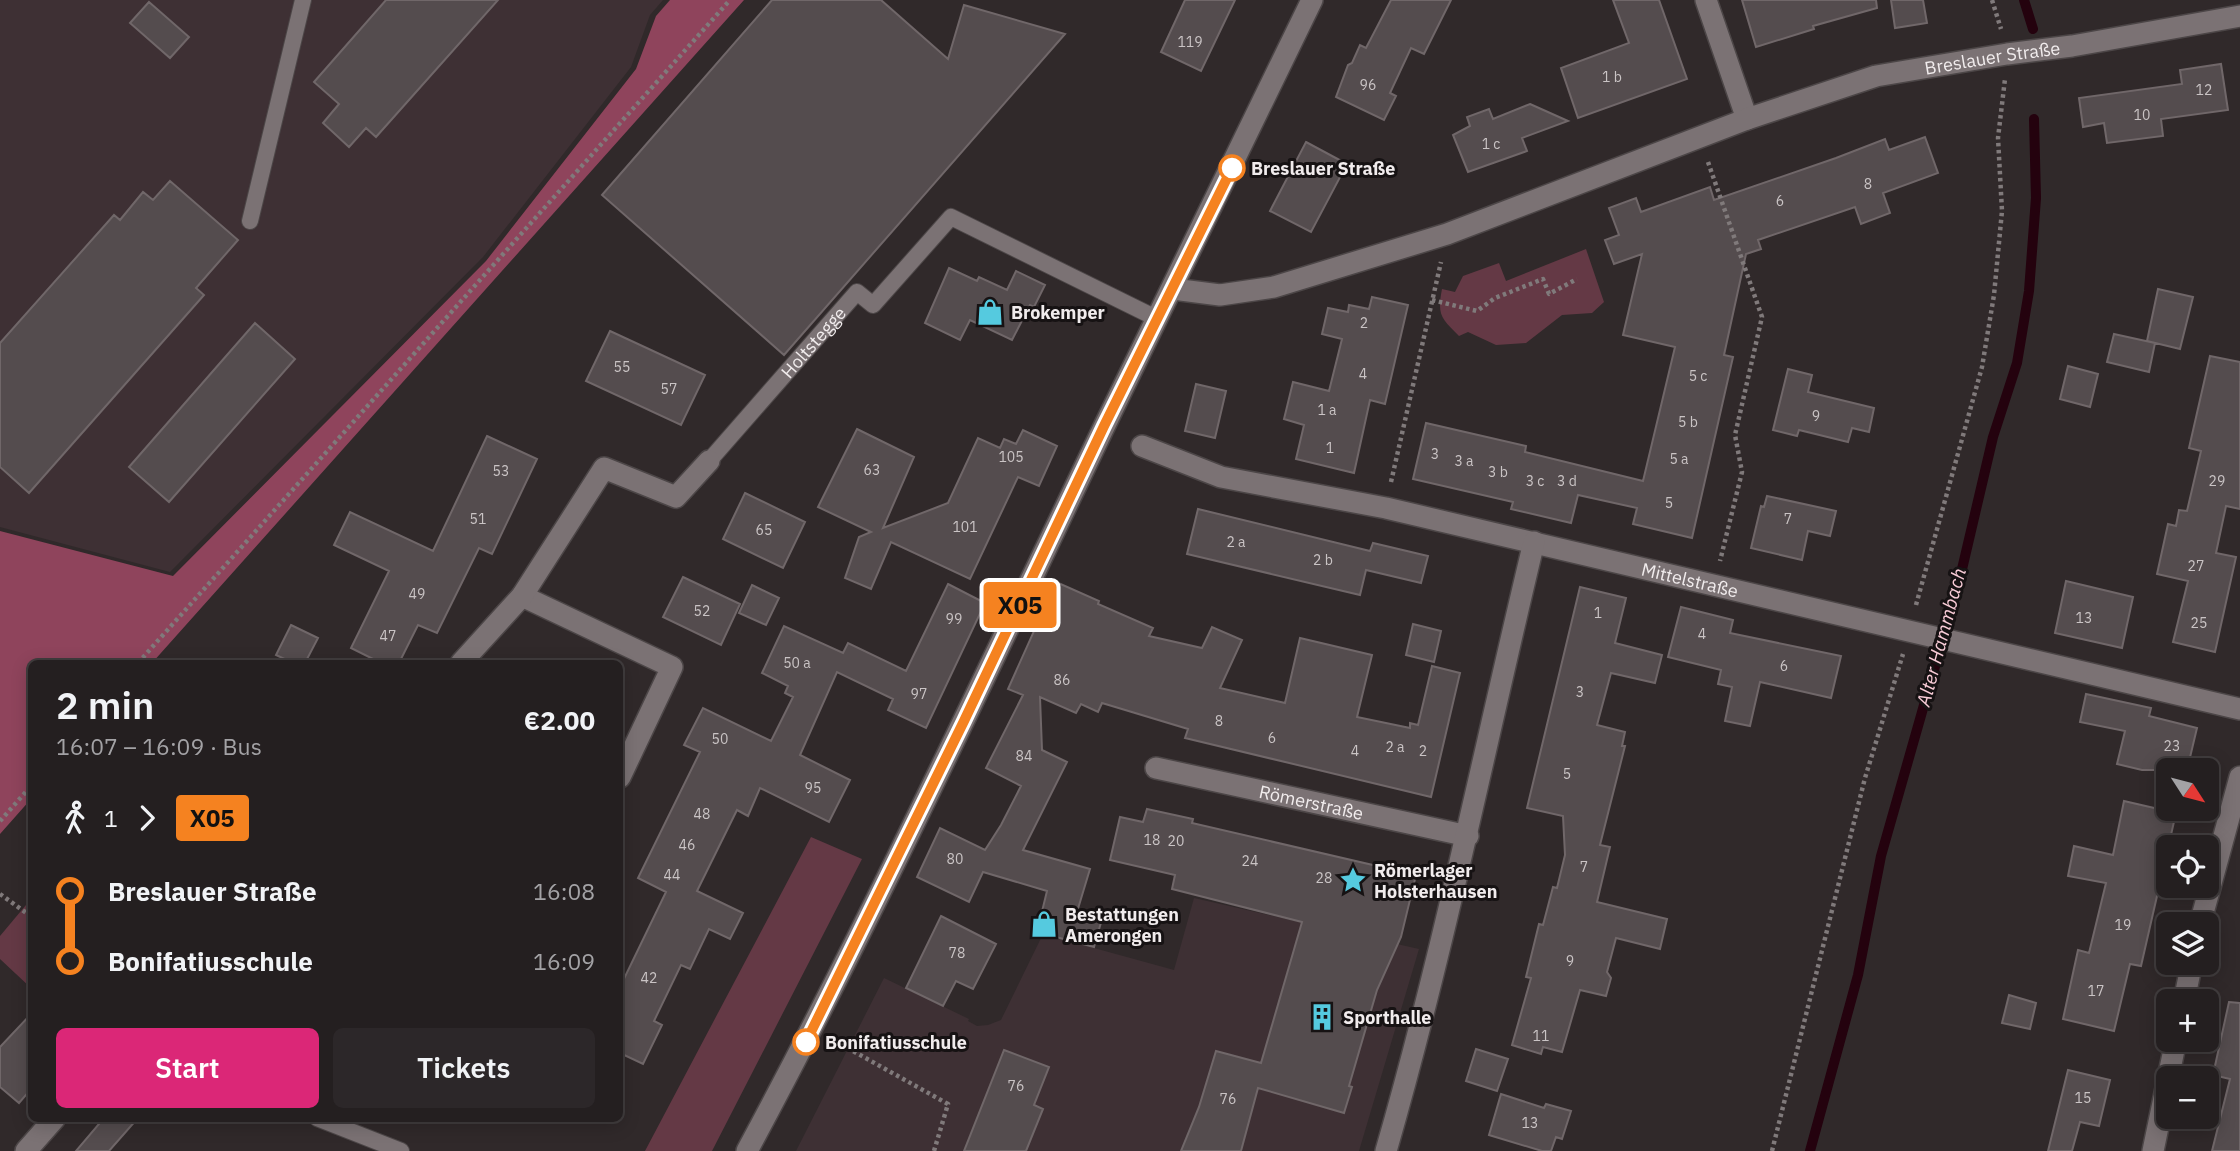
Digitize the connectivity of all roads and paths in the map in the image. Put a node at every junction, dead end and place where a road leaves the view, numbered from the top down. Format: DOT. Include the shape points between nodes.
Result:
graph roads {
  1 [pos="303,0"];
  2 [pos="730,0"];
  3 [pos="1312,0"];
  4 [pos="1706,0"];
  5 [pos="2240,16"];
  6 [pos="1747,119"];
  7 [pos="1699,136"];
  8 [pos="250,221"];
  9 [pos="1447,234"];
  10 [pos="1577,279"];
  11 [pos="1173,289"];
  12 [pos="1432,300"];
  13 [pos="1158,319"];
  14 [pos="1142,446"];
  15 [pos="709,461"];
  16 [pos="1386,508"];
  17 [pos="1534,542"];
  18 [pos="1713,586"];
  19 [pos="522,596"];
  20 [pos="141,660"];
  21 [pos="464,660"];
  22 [pos="2240,709"];
  23 [pos="1156,768"];
  24 [pos="623,771"];
  25 [pos="2240,777"];
  26 [pos="28,790"];
  27 [pos="0,821"];
  28 [pos="1468,836"];
  29 [pos="0,894"];
  30 [pos="2203,912"];
  31 [pos="28,914"];
  32 [pos="813,1029"];
  33 [pos="2174,1052"];
  34 [pos="51,1122"];
  35 [pos="327,1122"];
  36 [pos="26,1151"];
  37 [pos="401,1151"];
  38 [pos="747,1151"];
  39 [pos="934,1151"];
  40 [pos="1386,1151"];
  41 [pos="2153,1151"];
  1 -- 8 [label="lane"];
  2 -- 20 [label="path"];
  3 -- 11 [label="street"];
  4 -- 6 [label="street"];
  5 -- 6 [label="street, Breslauer Straße" via="1876,76"];
  6 -- 7 [label="street, Breslauer Straße"];
  7 -- 9 [label="street, Breslauer Straße"];
  7 -- 18 [label="path" via="1762,317 1735,435 1742,472"];
  9 -- 11 [label="street, Breslauer Straße" via="1274,286 1220,295"];
  9 -- 12 [label="path"];
  10 -- 12 [label="path" via="1549,294 1542,279 1476,311"];
  11 -- 13 [label="street"];
  12 -- 16 [label="path"];
  13 -- 15 [label="lane, Holtstegge" via="951,217 873,305 858,292"];
  13 -- 32 [label="street"];
  14 -- 16 [label="street, Mittelstraße" via="1221,477"];
  15 -- 19 [label="street, Holtstegge" via="676,497 604,468"];
  16 -- 17 [label="street, Mittelstraße"];
  17 -- 18 [label="street, Mittelstraße"];
  17 -- 28 [label="street"];
  18 -- 22 [label="street, Mittelstraße"];
  19 -- 21 [label="street, Holtstegge"];
  19 -- 24 [label="street" via="672,667"];
  23 -- 28 [label="street, Römerstraße"];
  25 -- 30 [label="street"];
  26 -- 27 [label="path"];
  28 -- 40 [label="street"];
  29 -- 31 [label="path"];
  32 -- 38 [label="street"];
  32 -- 39 [label="path" via="948,1104"];
  33 -- 41 [label="street"];
  34 -- 36 [label="street"];
  35 -- 37 [label="lane"];
}
